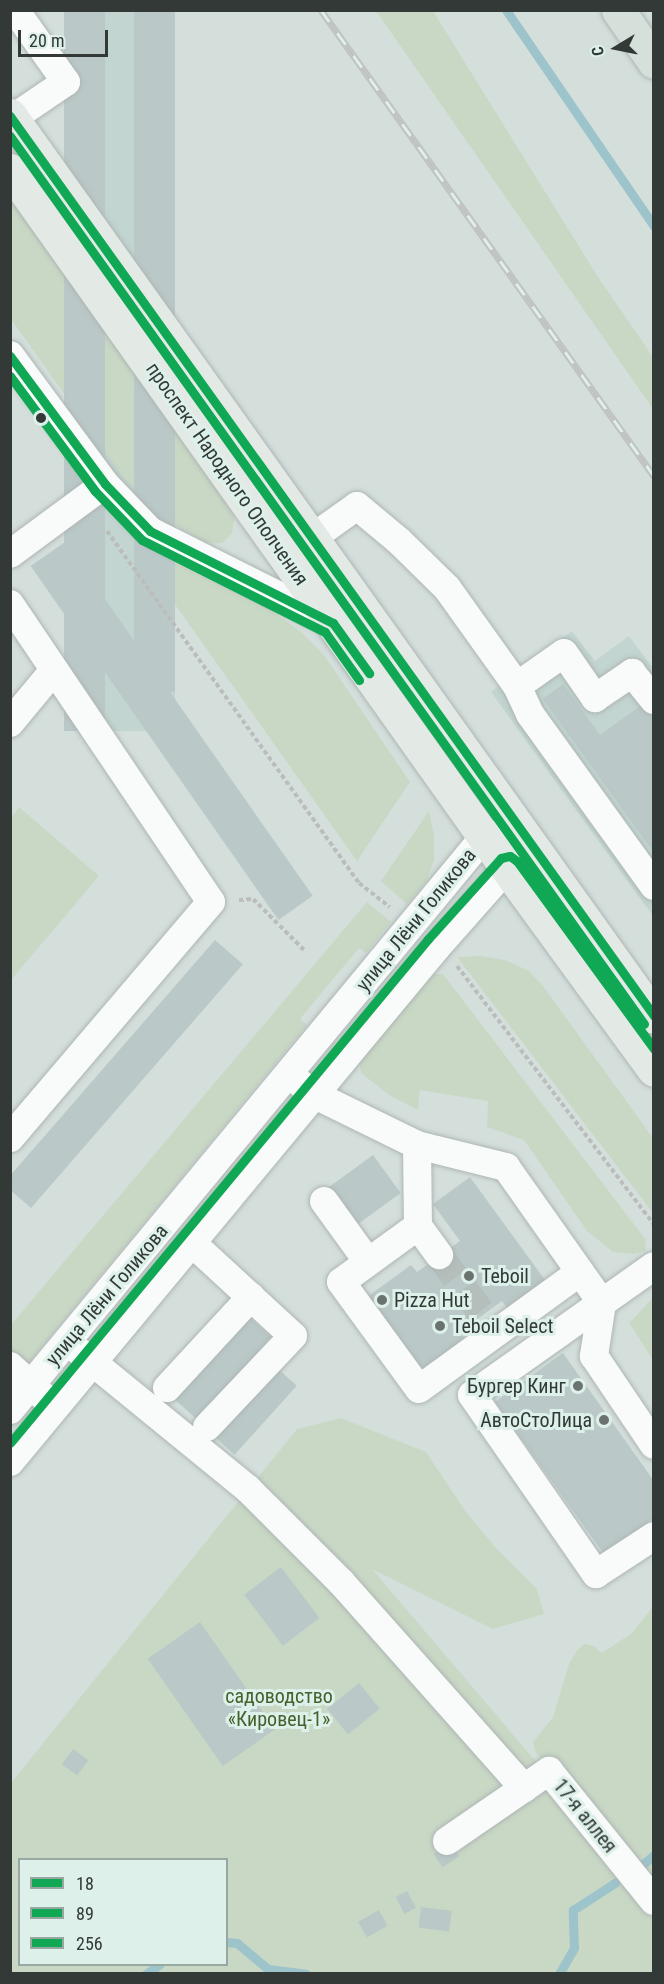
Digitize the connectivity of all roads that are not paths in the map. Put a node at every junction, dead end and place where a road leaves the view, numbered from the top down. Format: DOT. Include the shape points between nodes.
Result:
graph roads {
  1 [pos="15,10"];
  2 [pos="618,10"];
  3 [pos="654,62"];
  4 [pos="12,116"];
  5 [pos="10,170"];
  6 [pos="10,355"];
  7 [pos="94,492"];
  8 [pos="312,538"];
  9 [pos="10,554"];
  10 [pos="10,604"];
  11 [pos="333,623"];
  12 [pos="54,670"];
  13 [pos="517,687"];
  14 [pos="654,700"];
  15 [pos="10,723"];
  16 [pos="521,830"];
  17 [pos="484,837"];
  18 [pos="507,868"];
  19 [pos="654,886"];
  20 [pos="649,1002"];
  21 [pos="654,1070"];
  22 [pos="288,1075"];
  23 [pos="315,1095"];
  24 [pos="10,1138"];
  25 [pos="417,1145"];
  26 [pos="324,1201"];
  27 [pos="418,1226"];
  28 [pos="192,1243"];
  29 [pos="439,1256"];
  30 [pos="368,1262"];
  31 [pos="654,1266"];
  32 [pos="580,1272"];
  33 [pos="251,1297"];
  34 [pos="602,1303"];
  35 [pos="69,1342"];
  36 [pos="92,1364"];
  37 [pos="10,1366"];
  38 [pos="31,1386"];
  39 [pos="167,1388"];
  40 [pos="56,1407"];
  41 [pos="10,1410"];
  42 [pos="207,1427"];
  43 [pos="654,1445"];
  44 [pos="10,1462"];
  45 [pos="654,1536"];
  46 [pos="524,1788"];
  47 [pos="447,1841"];
  48 [pos="654,1901"];
  1 -- 4 [label="street" via="66,82"];
  2 -- 3 [label="highway"];
  4 -- 8 [label="main road, проспект Народного Ополчения"];
  5 -- 11 [label="main road, проспект Народного Ополчения"];
  6 -- 7 [label="street"];
  7 -- 9 [label="street"];
  7 -- 11 [label="street" via="150,531"];
  8 -- 13 [label="street" via="357,506 447,588"];
  8 -- 16 [label="main road, проспект Народного Ополчения"];
  10 -- 12 [label="street"];
  11 -- 17 [label="main road, проспект Народного Ополчения"];
  12 -- 15 [label="street"];
  12 -- 24 [label="street" via="211,902"];
  13 -- 14 [label="street" via="564,653 595,698 632,673"];
  13 -- 19 [label="street" via="530,714"];
  16 -- 17 [label="street, улица Лёни Голикова"];
  16 -- 18 [label="street, улица Лёни Голикова"];
  16 -- 20 [label="main road, проспект Народного Ополчения"];
  17 -- 18 [label="main road, проспект Народного Ополчения"];
  17 -- 22 [label="street, улица Лёни Голикова"];
  18 -- 21 [label="main road, проспект Народного Ополчения"];
  18 -- 23 [label="street, улица Лёни Голикова"];
  22 -- 23 [label="street"];
  22 -- 35 [label="street, улица Лёни Голикова"];
  23 -- 25 [label="street"];
  23 -- 28 [label="street, улица Лёни Голикова"];
  25 -- 27 [label="street"];
  25 -- 32 [label="street" via="506,1167"];
  26 -- 30 [label="street"];
  27 -- 29 [label="street"];
  27 -- 30 [label="street"];
  28 -- 33 [label="street"];
  28 -- 36 [label="street, улица Лёни Голикова"];
  30 -- 32 [label="street" via="341,1282 419,1389 489,1324"];
  31 -- 34 [label="street"];
  32 -- 34 [label="street"];
  33 -- 39 [label="street"];
  33 -- 42 [label="street" via="294,1336"];
  34 -- 43 [label="street" via="594,1356"];
  34 -- 45 [label="street" via="472,1395 596,1574"];
  35 -- 36 [label="street"];
  35 -- 38 [label="street, улица Лёни Голикова"];
  36 -- 40 [label="street, улица Лёни Голикова"];
  36 -- 46 [label="street" via="248,1489 341,1582"];
  37 -- 38 [label="street"];
  38 -- 40 [label="street"];
  38 -- 41 [label="street, улица Лёни Голикова"];
  40 -- 44 [label="street, улица Лёни Голикова"];
  46 -- 47 [label="street, 17-я аллея"];
  46 -- 48 [label="street, 17-я аллея" via="549,1771"];
}
